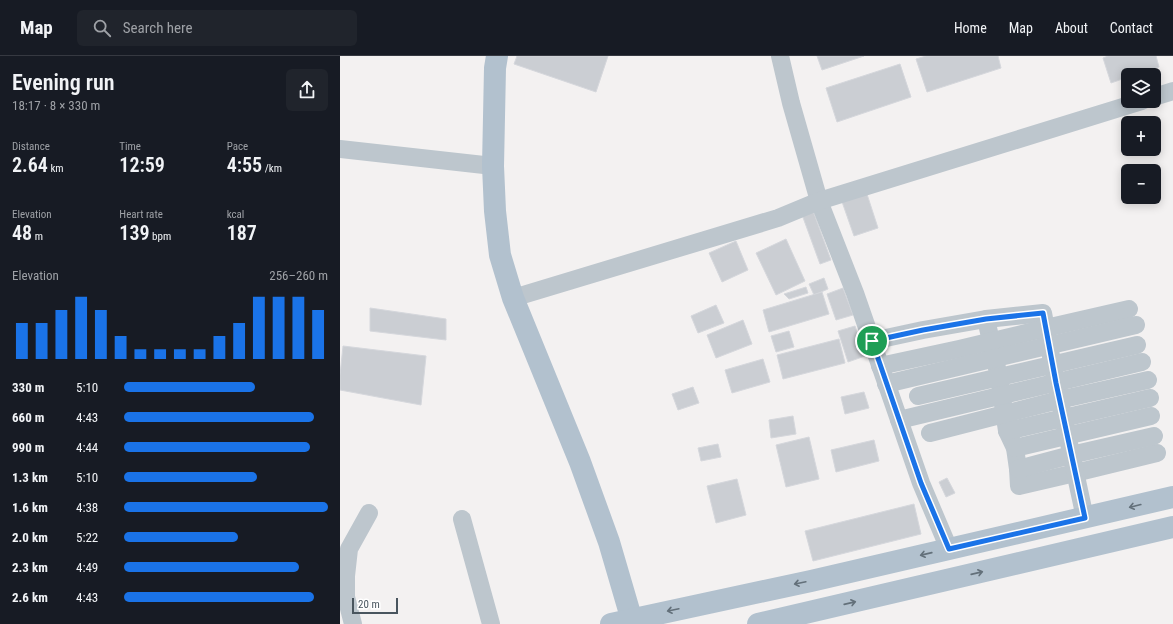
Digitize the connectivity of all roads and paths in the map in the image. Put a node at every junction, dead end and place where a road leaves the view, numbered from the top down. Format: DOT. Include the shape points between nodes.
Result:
graph roads {
  1 [pos="497,56"];
  2 [pos="780,56"];
  3 [pos="1173,91"];
  4 [pos="1161,95"];
  5 [pos="1121,108"];
  6 [pos="340,150"];
  7 [pos="493,166"];
  8 [pos="819,201"];
  9 [pos="513,298"];
  10 [pos="986,319"];
  11 [pos="1046,328"];
  12 [pos="872,341"];
  13 [pos="1137,344"];
  14 [pos="1049,345"];
  15 [pos="993,350"];
  16 [pos="1142,362"];
  17 [pos="1052,365"];
  18 [pos="880,366"];
  19 [pos="999,377"];
  20 [pos="1148,380"];
  21 [pos="886,384"];
  22 [pos="1058,391"];
  23 [pos="1001,395"];
  24 [pos="918,396"];
  25 [pos="1150,398"];
  26 [pos="1151,416"];
  27 [pos="1063,418"];
  28 [pos="899,420"];
  29 [pos="1005,422"];
  30 [pos="930,433"];
  31 [pos="1067,436"];
  32 [pos="1015,448"];
  33 [pos="1071,455"];
  34 [pos="1018,469"];
  35 [pos="1075,473"];
  36 [pos="1173,497"];
  37 [pos="1111,512"];
  38 [pos="369,514"];
  39 [pos="462,518"];
  40 [pos="1085,518"];
  41 [pos="1173,527"];
  42 [pos="1119,540"];
  43 [pos="949,549"];
  44 [pos="625,622"];
  45 [pos="769,623"];
  46 [pos="352,624"];
  47 [pos="492,624"];
  1 -- 7 [label="main road"];
  2 -- 8 [label="street"];
  3 -- 4 [label="street"];
  5 -- 8 [label="street"];
  6 -- 7 [label="street"];
  7 -- 9 [label="main road" via="500,255"];
  8 -- 9 [label="street" via="778,218"];
  8 -- 12 [label="street"];
  9 -- 44 [label="main road" via="609,542"];
  10 -- 11 [label="street" via="1043,313"];
  10 -- 12 [label="street"];
  10 -- 15 [label="street"];
  11 -- 14 [label="street"];
  11 -- 14 [label="street" via="1132,317"];
  11 -- 15 [label="street"];
  12 -- 18 [label="street"];
  13 -- 17 [label="street"];
  14 -- 15 [label="street"];
  14 -- 17 [label="street"];
  15 -- 18 [label="street"];
  15 -- 19 [label="street"];
  15 -- 21 [label="street"];
  16 -- 22 [label="street"];
  17 -- 19 [label="street"];
  17 -- 22 [label="street"];
  18 -- 21 [label="street"];
  19 -- 23 [label="street"];
  19 -- 24 [label="street"];
  20 -- 22 [label="street"];
  21 -- 28 [label="street"];
  22 -- 23 [label="street"];
  22 -- 27 [label="street"];
  22 -- 29 [label="street"];
  23 -- 28 [label="street"];
  23 -- 29 [label="street"];
  25 -- 27 [label="street"];
  26 -- 31 [label="street"];
  27 -- 29 [label="street"];
  27 -- 31 [label="street"];
  28 -- 43 [label="street" via="921,483"];
  29 -- 30 [label="street"];
  29 -- 32 [label="street"];
  31 -- 32 [label="street"];
  31 -- 33 [label="street"];
  32 -- 34 [label="street"];
  33 -- 34 [label="street"];
  33 -- 35 [label="street"];
  33 -- 35 [label="street" via="1156,445"];
  34 -- 35 [label="street" via="1018,486"];
  35 -- 40 [label="street"];
  36 -- 37 [label="main road, one-way"];
  37 -- 40 [label="main road"];
  37 -- 42 [label="main road"];
  38 -- 46 [label="street" via="349,549 346,597"];
  39 -- 47 [label="street"];
  40 -- 43 [label="main road"];
  41 -- 42 [label="main road"];
  45 -- 42 [label="main road, one-way"];
  43 -- 44 [label="main road, one-way"];
}
